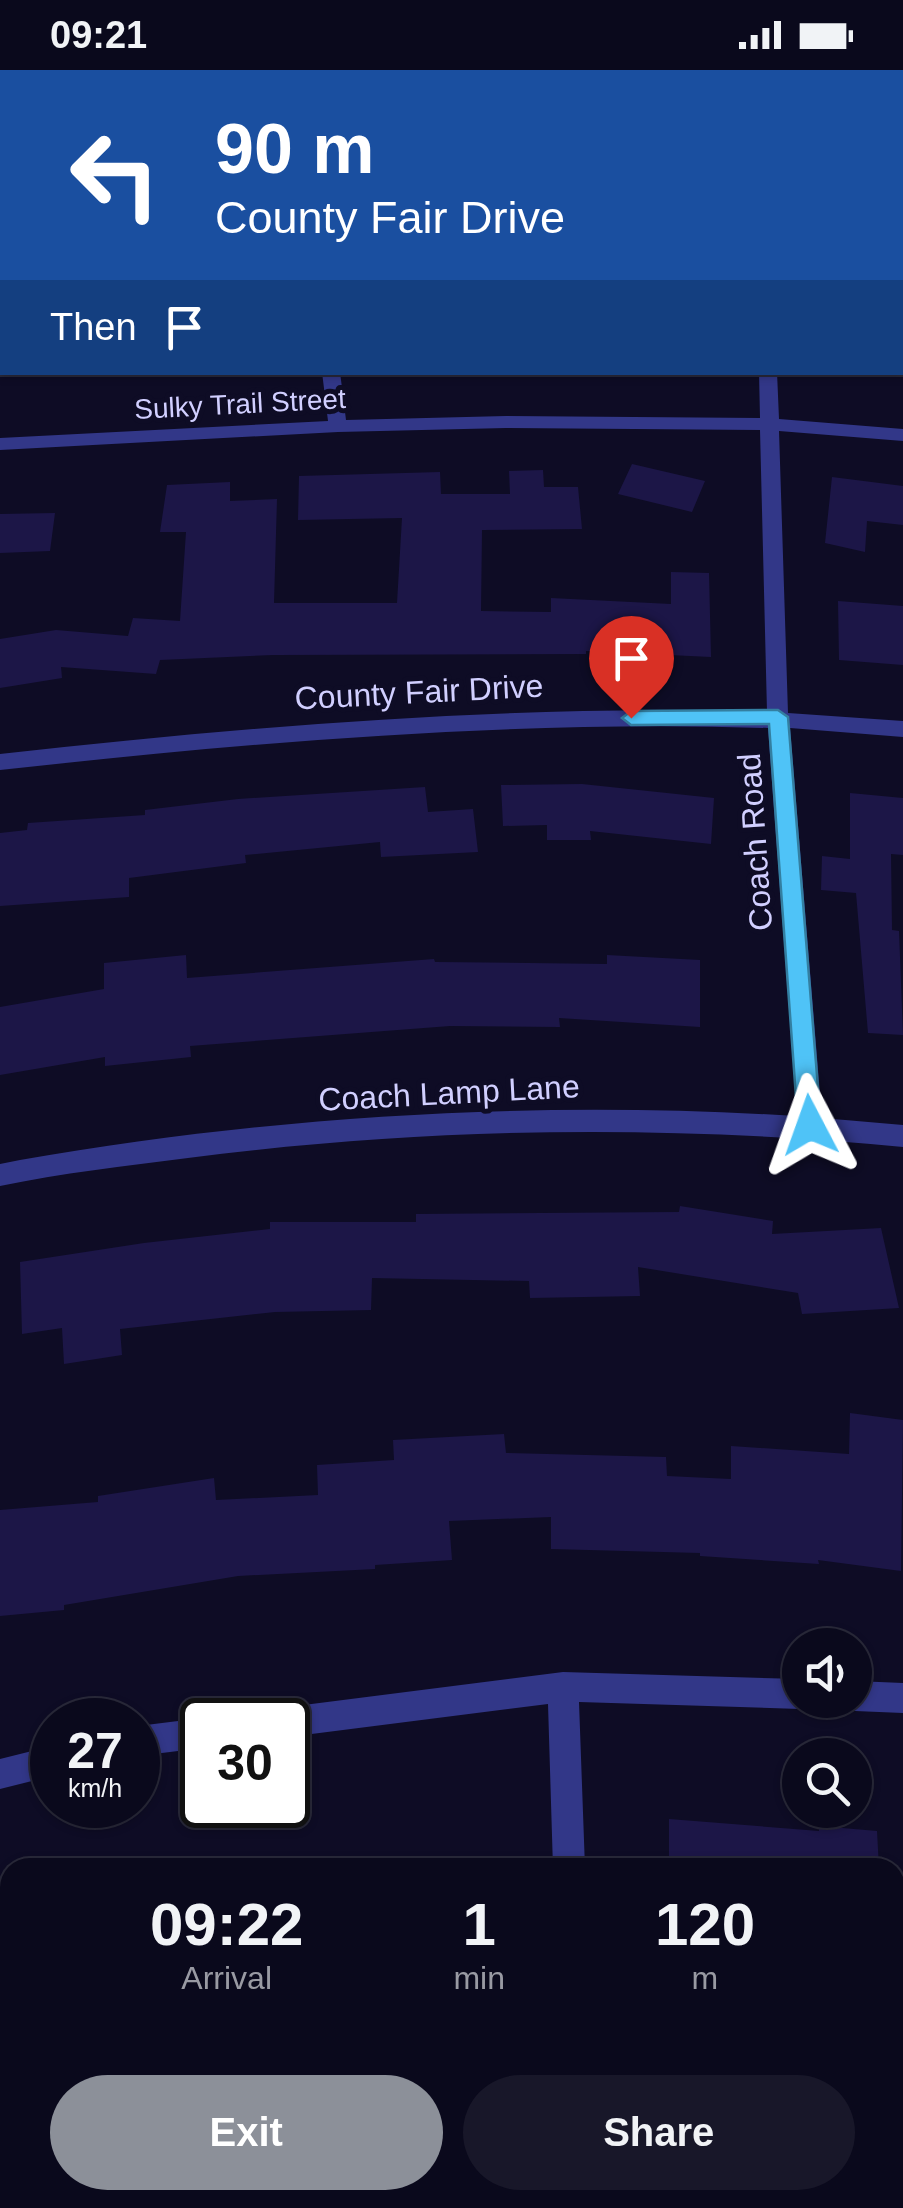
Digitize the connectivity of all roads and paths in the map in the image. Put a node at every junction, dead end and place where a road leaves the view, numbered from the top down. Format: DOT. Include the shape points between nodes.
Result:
graph roads {
  1 [pos="331,375"];
  2 [pos="768,375"];
  3 [pos="772,424"];
  4 [pos="338,426"];
  5 [pos="903,434"];
  6 [pos="0,444"];
  7 [pos="778,717"];
  8 [pos="903,729"];
  9 [pos="0,762"];
  10 [pos="810,1125"];
  11 [pos="903,1136"];
  12 [pos="0,1176"];
  13 [pos="563,1687"];
  14 [pos="782,1693"];
  15 [pos="872,1697"];
  16 [pos="903,1698"];
  17 [pos="310,1719"];
  18 [pos="30,1766"];
  19 [pos="0,1774"];
  20 [pos="569,1858"];
  1 -- 4 [label="street"];
  2 -- 3 [label="street, Coach Road"];
  3 -- 4 [label="street, Sulky Trail Street"];
  3 -- 5 [label="street, Sulky Trail Street"];
  3 -- 7 [label="street, Coach Road"];
  4 -- 6 [label="street, Sulky Trail Street"];
  7 -- 8 [label="street, County Fair Drive"];
  7 -- 9 [label="street, County Fair Drive" via="447,719"];
  7 -- 10 [label="street, Coach Road"];
  10 -- 11 [label="street, Coach Lamp Lane"];
  10 -- 12 [label="street, Coach Lamp Lane" via="539,1117 284,1133"];
  13 -- 14 [label="street"];
  13 -- 17 [label="street"];
  13 -- 20 [label="street"];
  15 -- 16 [label="street"];
  18 -- 19 [label="street"];
}
